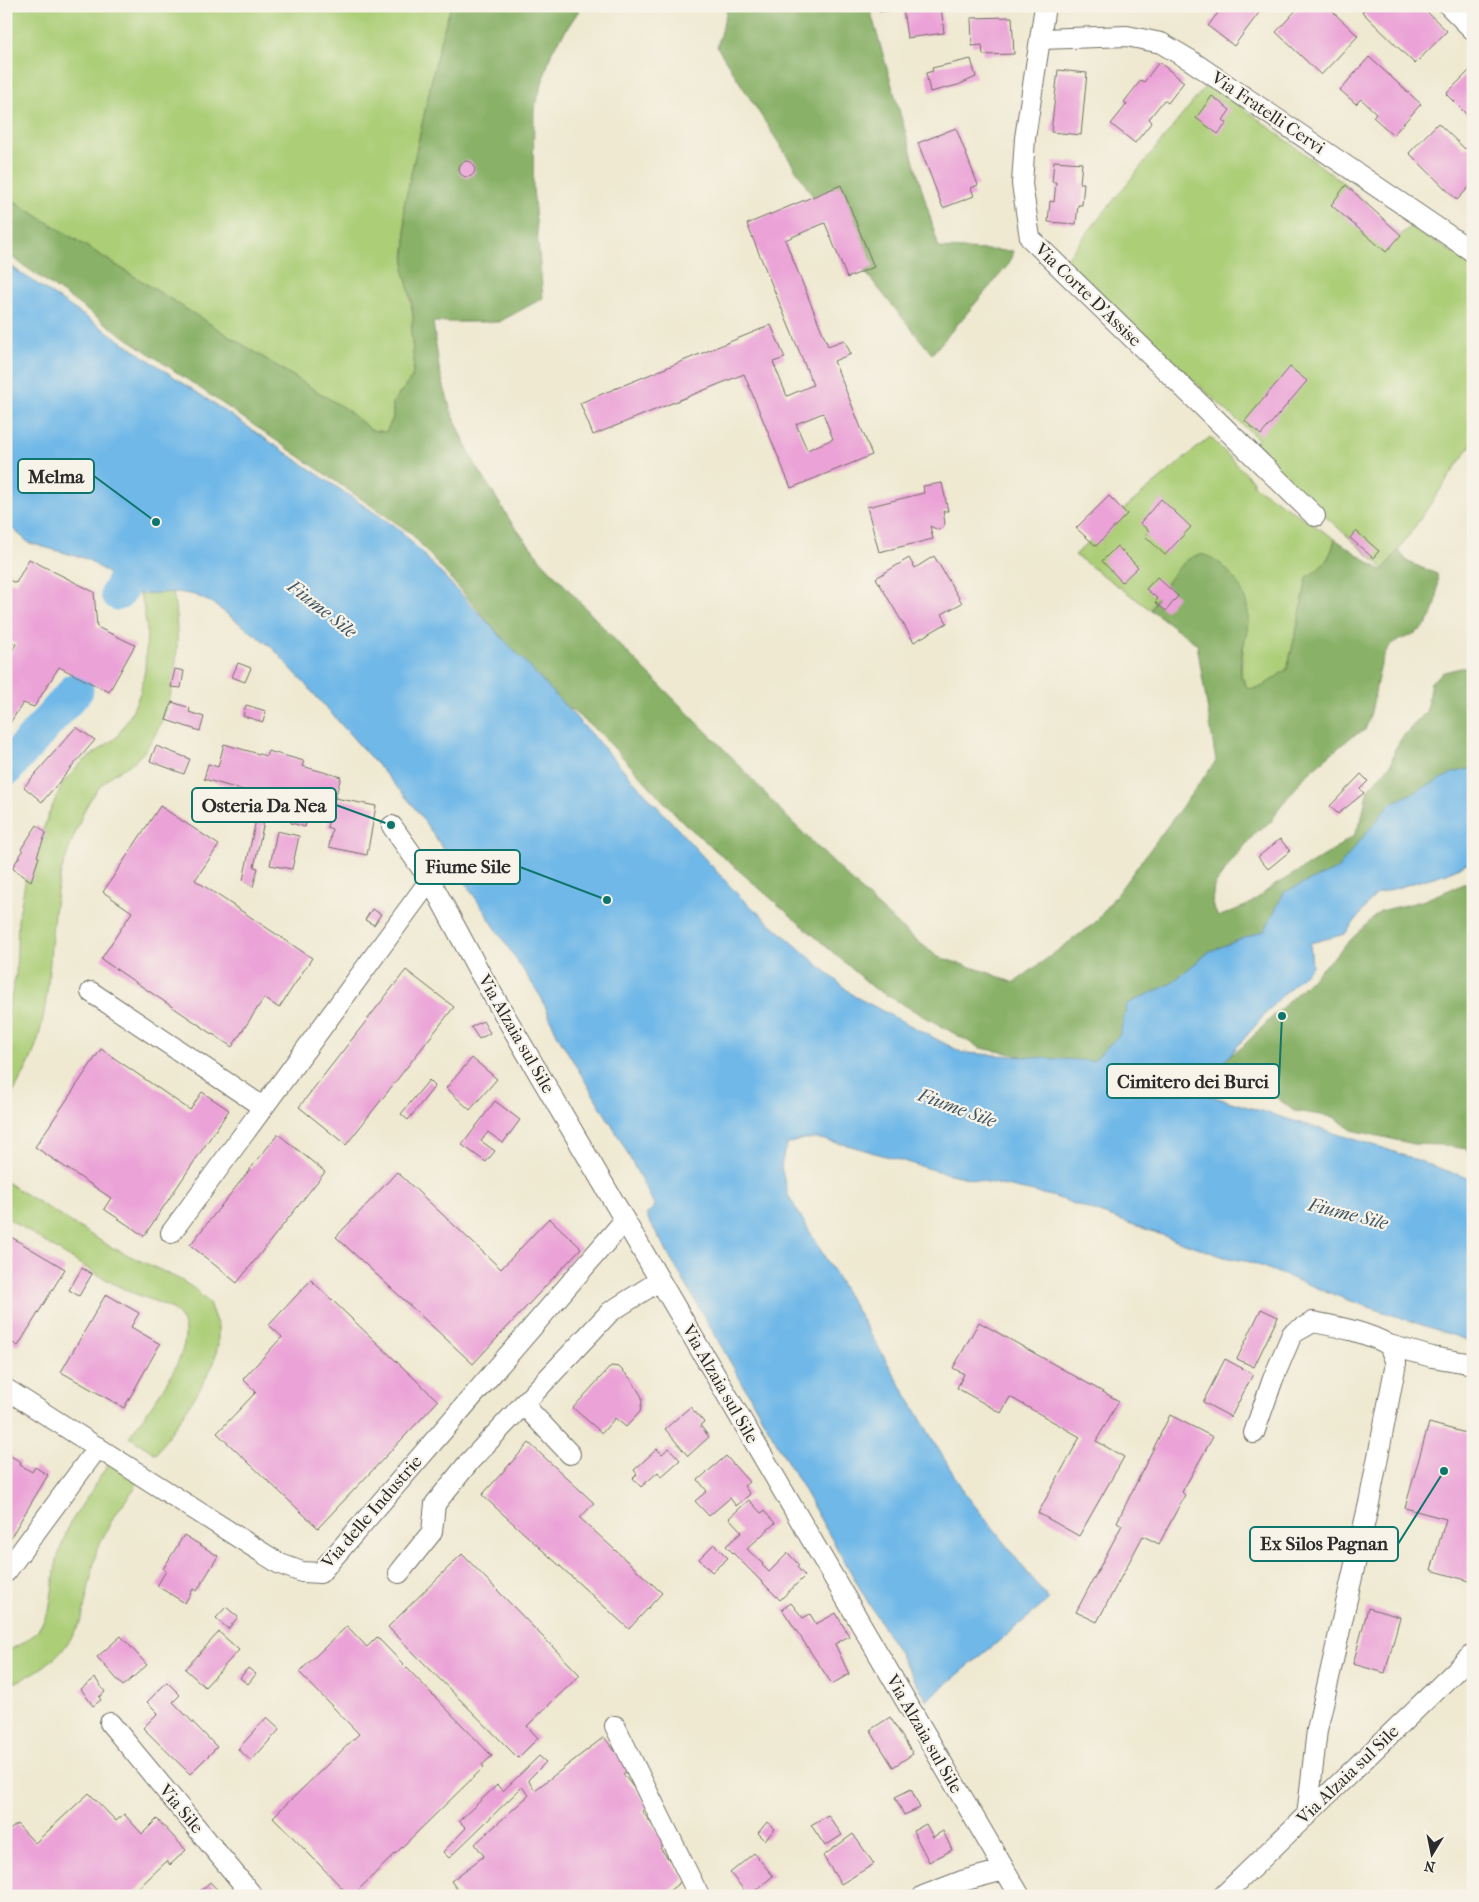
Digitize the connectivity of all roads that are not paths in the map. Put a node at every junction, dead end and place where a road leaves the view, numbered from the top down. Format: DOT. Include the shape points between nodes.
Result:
graph roads {
  1 [pos="1046,6"];
  2 [pos="1450,6"];
  3 [pos="1473,30"];
  4 [pos="1041,39"];
  5 [pos="1471,249"];
  6 [pos="1315,516"];
  7 [pos="392,826"];
  8 [pos="430,880"];
  9 [pos="91,992"];
  10 [pos="264,1107"];
  11 [pos="624,1221"];
  12 [pos="172,1233"];
  13 [pos="659,1281"];
  14 [pos="1389,1345"];
  15 [pos="1473,1364"];
  16 [pos="6,1389"];
  17 [pos="523,1404"];
  18 [pos="1254,1433"];
  19 [pos="98,1447"];
  20 [pos="570,1454"];
  21 [pos="6,1572"];
  22 [pos="399,1573"];
  23 [pos="1473,1654"];
  24 [pos="110,1723"];
  25 [pos="615,1726"];
  26 [pos="1307,1816"];
  27 [pos="1016,1887"];
  28 [pos="253,1896"];
  29 [pos="699,1896"];
  30 [pos="923,1896"];
  31 [pos="1223,1896"];
  1 -- 4 [label="street, Via Corte D'Assise"];
  2 -- 3 [label="street"];
  4 -- 5 [label="street, Via Fratelli Cervi" via="1127,36 1161,43"];
  4 -- 6 [label="street, Via Corte D'Assise" via="1024,138 1022,184 1030,238"];
  7 -- 8 [label="street, Via Alzaia sul Sile"];
  8 -- 10 [label="street"];
  8 -- 11 [label="street, Via Alzaia sul Sile" via="480,973"];
  9 -- 10 [label="street"];
  10 -- 12 [label="street"];
  11 -- 13 [label="street, Via Alzaia sul Sile"];
  11 -- 19 [label="street, Via delle Industrie" via="320,1573 302,1572 280,1564"];
  13 -- 17 [label="street" via="610,1312"];
  13 -- 27 [label="street, Via Alzaia sul Sile"];
  14 -- 15 [label="street"];
  14 -- 18 [label="street" via="1356,1331 1313,1322 1292,1334"];
  14 -- 26 [label="street" via="1396,1364 1369,1503 1317,1730"];
  16 -- 19 [label="street, Via delle Industrie"];
  17 -- 20 [label="street"];
  17 -- 22 [label="street" via="435,1504 432,1532"];
  19 -- 21 [label="street"];
  23 -- 26 [label="street, Via Alzaia sul Sile"];
  24 -- 28 [label="street, Via Sile"];
  25 -- 29 [label="street"];
  26 -- 31 [label="street, Via Alzaia sul Sile"];
  27 -- 30 [label="street" via="962,1880"];
}
